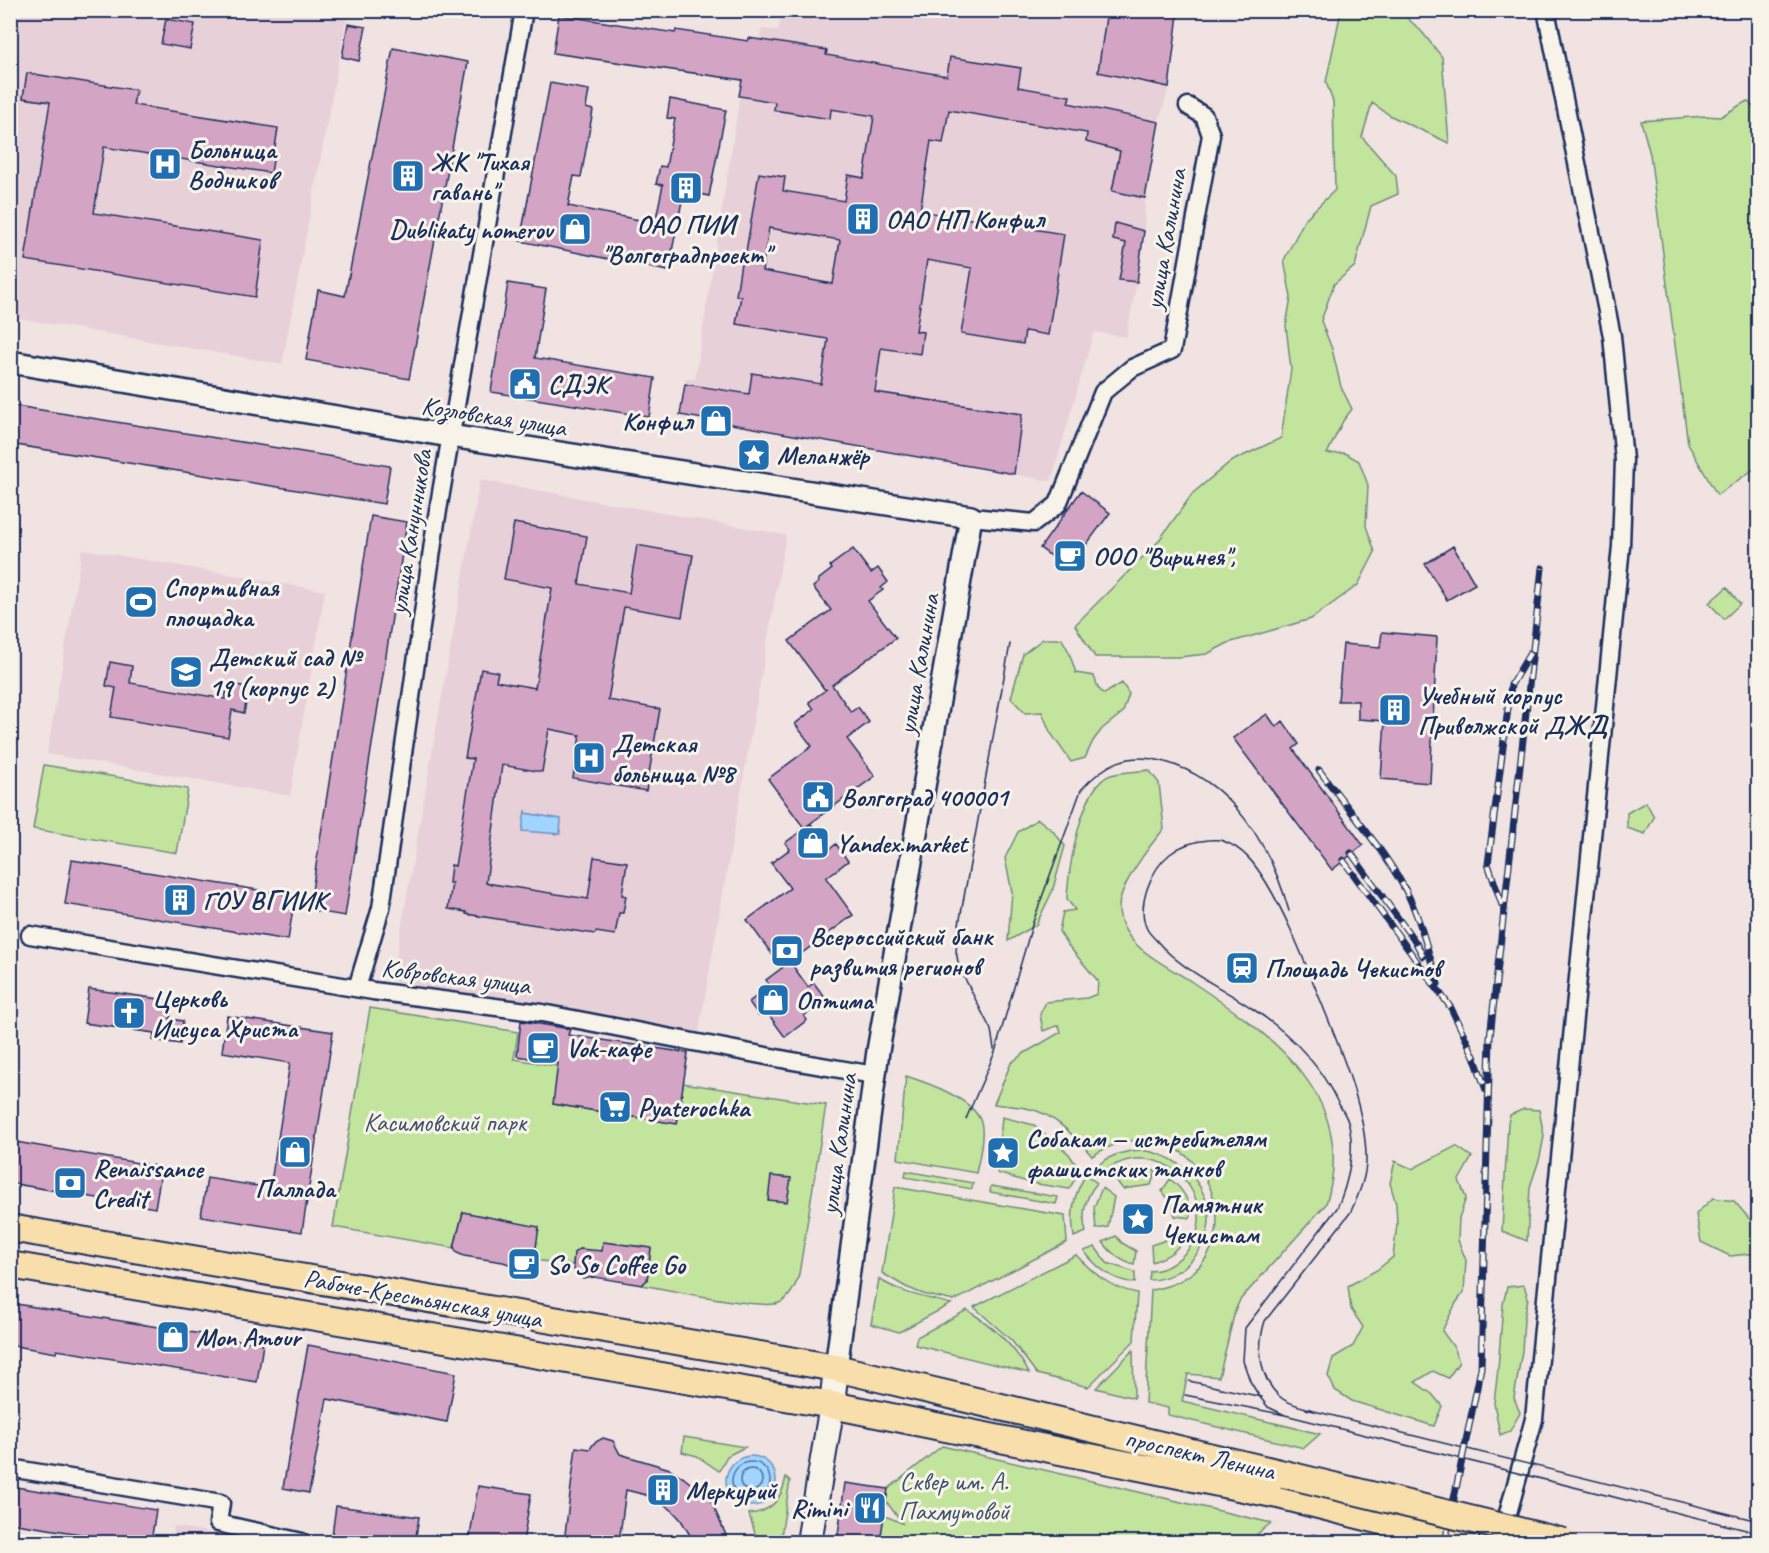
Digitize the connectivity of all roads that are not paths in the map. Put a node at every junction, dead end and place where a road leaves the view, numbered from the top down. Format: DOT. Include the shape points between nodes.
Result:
graph roads {
  1 [pos="524,10"];
  2 [pos="1546,10"];
  3 [pos="1188,106"];
  4 [pos="10,362"];
  5 [pos="450,436"];
  6 [pos="971,517"];
  7 [pos="30,935"];
  8 [pos="357,988"];
  9 [pos="874,1075"];
  10 [pos="10,1228"];
  11 [pos="10,1265"];
  12 [pos="836,1368"];
  13 [pos="832,1405"];
  14 [pos="10,1468"];
  15 [pos="1281,1484"];
  16 [pos="302,1542"];
  17 [pos="809,1542"];
  18 [pos="1466,1542"];
  19 [pos="1500,1542"];
  20 [pos="1564,1542"];
  1 -- 5 [label="street, улица Канунникова"];
  2 -- 19 [label="street" via="1612,336 1623,492 1621,546 1534,1419"];
  3 -- 6 [label="street, улица Калинина" via="1204,116 1211,135 1172,350 1131,368 1102,392 1058,504 1034,523"];
  4 -- 5 [label="street, Козловская улица"];
  5 -- 6 [label="street, Козловская улица"];
  5 -- 8 [label="street, улица Канунникова" via="381,908"];
  6 -- 9 [label="street, улица Калинина"];
  7 -- 8 [label="street, Ковровская улица"];
  8 -- 9 [label="street, Ковровская улица" via="542,1013"];
  9 -- 12 [label="street, улица Калинина"];
  10 -- 12 [label="main road, Рабоче-Крестьянская улица"];
  11 -- 13 [label="main road, Рабоче-Крестьянская улица"];
  12 -- 13 [label="main road"];
  12 -- 15 [label="main road, проспект Ленина"];
  13 -- 15 [label="main road, проспект Ленина"];
  13 -- 17 [label="main road"];
  14 -- 16 [label="street" via="221,1503 218,1523"];
  15 -- 18 [label="main road, проспект Ленина"];
  15 -- 20 [label="main road, проспект Ленина, bridge"];
}
